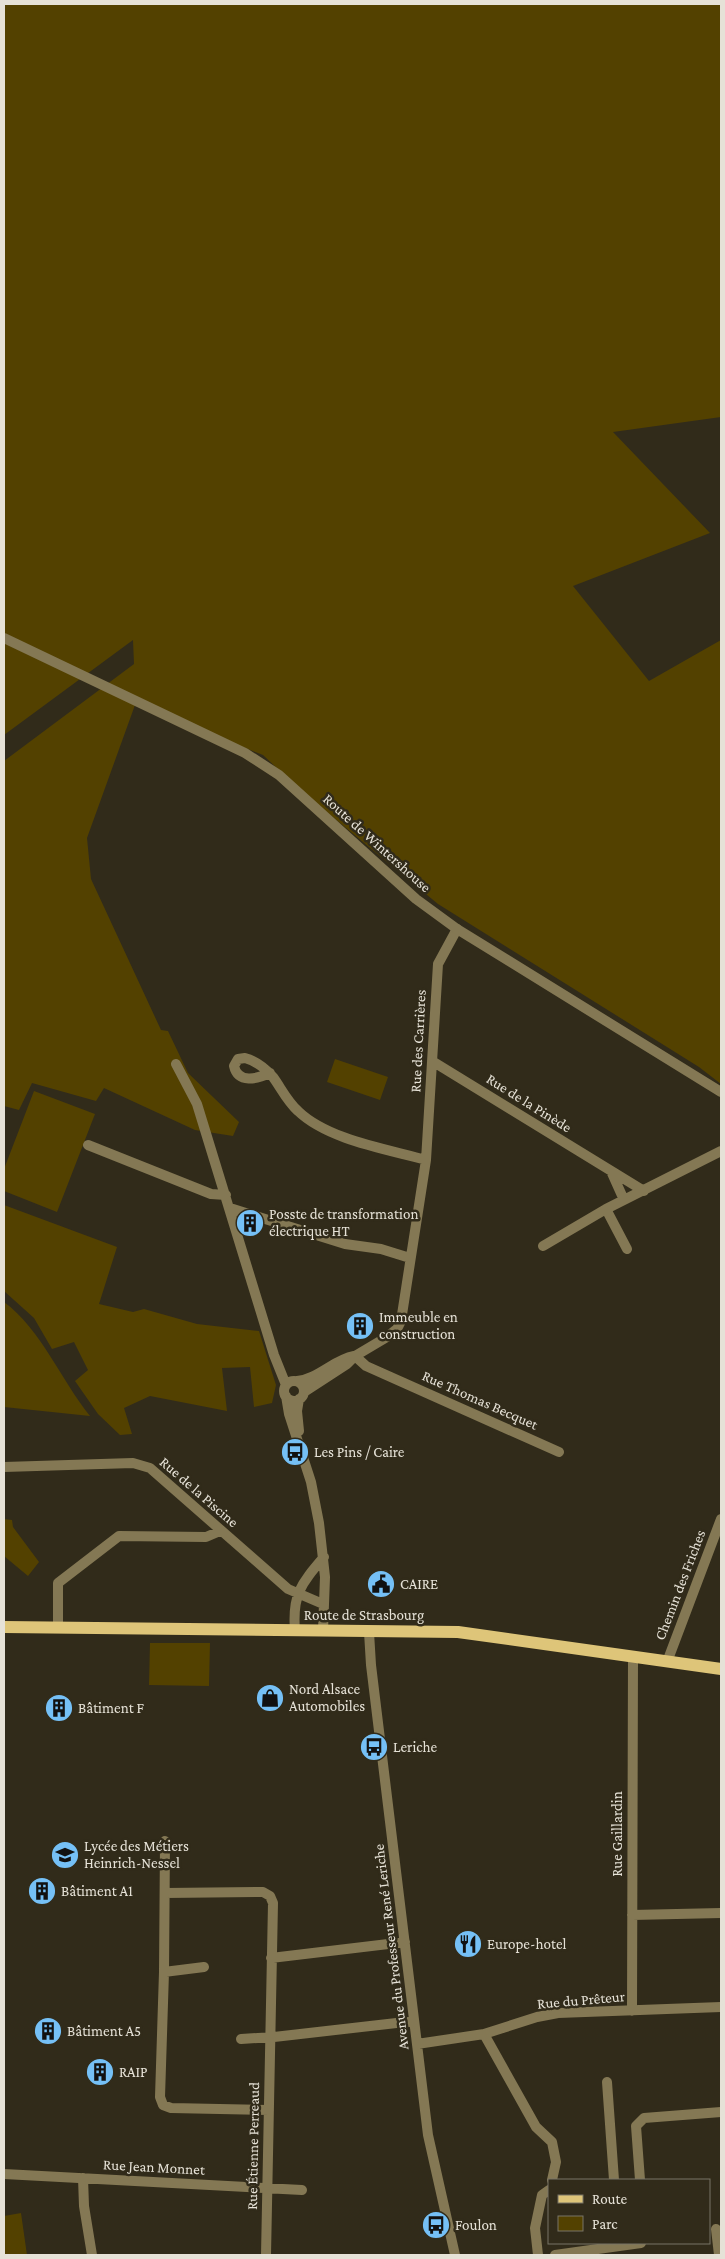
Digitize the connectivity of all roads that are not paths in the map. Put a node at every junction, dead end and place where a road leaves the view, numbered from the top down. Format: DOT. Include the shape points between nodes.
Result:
graph roads {
  1 [pos="4,638"];
  2 [pos="457,929"];
  3 [pos="432,1061"];
  4 [pos="176,1064"];
  5 [pos="270,1073"];
  6 [pos="721,1092"];
  7 [pos="88,1145"];
  8 [pos="721,1151"];
  9 [pos="426,1160"];
  10 [pos="611,1171"];
  11 [pos="644,1191"];
  12 [pos="226,1195"];
  13 [pos="624,1200"];
  14 [pos="230,1208"];
  15 [pos="606,1209"];
  16 [pos="543,1246"];
  17 [pos="627,1249"];
  18 [pos="410,1258"];
  19 [pos="359,1354"];
  20 [pos="292,1382"];
  21 [pos="301,1395"];
  22 [pos="286,1396"];
  23 [pos="301,1444"];
  24 [pos="559,1452"];
  25 [pos="4,1467"];
  26 [pos="721,1519"];
  27 [pos="220,1531"];
  28 [pos="324,1557"];
  29 [pos="297,1593"];
  30 [pos="323,1604"];
  31 [pos="4,1627"];
  32 [pos="58,1628"];
  33 [pos="323,1630"];
  34 [pos="295,1631"];
  35 [pos="369,1632"];
  36 [pos="633,1657"];
  37 [pos="667,1662"];
  38 [pos="721,1668"];
  39 [pos="165,1841"];
  40 [pos="165,1893"];
  41 [pos="721,1913"];
  42 [pos="632,1915"];
  43 [pos="405,1942"];
  44 [pos="271,1958"];
  45 [pos="204,1967"];
  46 [pos="164,1972"];
  47 [pos="721,2007"];
  48 [pos="632,2010"];
  49 [pos="414,2021"];
  50 [pos="484,2034"];
  51 [pos="270,2037"];
  52 [pos="240,2039"];
  53 [pos="417,2044"];
  54 [pos="607,2082"];
  55 [pos="269,2110"];
  56 [pos="721,2112"];
  57 [pos="4,2174"];
  58 [pos="82,2178"];
  59 [pos="552,2179"];
  60 [pos="614,2179"];
  61 [pos="640,2179"];
  62 [pos="268,2189"];
  63 [pos="302,2190"];
  64 [pos="548,2191"];
  65 [pos="715,2230"];
  66 [pos="618,2244"];
  67 [pos="92,2255"];
  68 [pos="266,2255"];
  69 [pos="455,2255"];
  70 [pos="538,2255"];
  71 [pos="555,2255"];
  72 [pos="719,2255"];
  1 -- 2 [label="street, Route de Wintershouse" via="245,752 279,775 416,899"];
  2 -- 3 [label="street, Rue des Carrières" via="438,964"];
  2 -- 6 [label="street, Route de Wintershouse"];
  3 -- 9 [label="street, Rue des Carrières"];
  3 -- 10 [label="street, Rue de la Pinède"];
  4 -- 12 [label="street" via="197,1104"];
  5 -- 9 [label="street" via="294,1107 309,1120 352,1139"];
  7 -- 12 [label="street" via="215,1196"];
  8 -- 11 [label="street"];
  9 -- 18 [label="street, Rue des Carrières"];
  10 -- 11 [label="street, Rue de la Pinède"];
  10 -- 13 [label="street"];
  11 -- 13 [label="street"];
  12 -- 14 [label="street"];
  13 -- 15 [label="street"];
  14 -- 18 [label="street" via="345,1244 381,1248"];
  14 -- 20 [label="street" via="275,1356"];
  15 -- 16 [label="street"];
  15 -- 17 [label="street"];
  18 -- 19 [label="street, Rue des Carrières" via="401,1321 392,1334"];
  19 -- 20 [label="street, Rue des Carrières" via="306,1379"];
  19 -- 21 [label="street, Rue des Carrières"];
  19 -- 24 [label="street, Rue Thomas Becquet" via="388,1376"];
  20 -- 21 [label="street" via="303,1386"];
  20 -- 22 [label="street" via="284,1390"];
  21 -- 22 [label="street" via="291,1400"];
  21 -- 23 [label="street" via="297,1411"];
  22 -- 23 [label="street"];
  23 -- 28 [label="street" via="316,1500"];
  25 -- 27 [label="street, Rue de la Piscine" via="133,1463 150,1468"];
  26 -- 37 [label="street, Chemin des Friches"];
  27 -- 29 [label="street, Rue de la Piscine"];
  27 -- 32 [label="street" via="206,1537 120,1536 58,1583"];
  28 -- 29 [label="street"];
  28 -- 30 [label="street"];
  29 -- 30 [label="street, Rue de la Piscine"];
  29 -- 34 [label="street"];
  30 -- 33 [label="street"];
  31 -- 32 [label="main road, Route de Strasbourg"];
  32 -- 34 [label="main road, Route de Strasbourg"];
  33 -- 34 [label="main road, Route de Strasbourg"];
  33 -- 35 [label="main road, Route de Strasbourg"];
  35 -- 36 [label="main road, Route de Strasbourg" via="458,1632"];
  35 -- 43 [label="street, Avenue du Professeur René Leriche"];
  36 -- 37 [label="main road, Route de Strasbourg"];
  36 -- 42 [label="street, Rue Gaillardin"];
  37 -- 38 [label="main road, Route de Strasbourg"];
  39 -- 40 [label="street"];
  40 -- 44 [label="street, Rue Étienne Perreaud" via="263,1892 270,1896 273,1903"];
  40 -- 46 [label="street"];
  41 -- 42 [label="street"];
  42 -- 48 [label="street, Rue Gaillardin"];
  43 -- 44 [label="street"];
  43 -- 49 [label="street, Avenue du Professeur René Leriche"];
  44 -- 51 [label="street, Rue Étienne Perreaud"];
  45 -- 46 [label="street"];
  46 -- 55 [label="street" via="160,2097 163,2105 171,2108"];
  47 -- 48 [label="street, Rue du Prêteur"];
  48 -- 50 [label="street, Rue du Prêteur" via="537,2017"];
  49 -- 51 [label="street"];
  49 -- 53 [label="street, Avenue du Professeur René Leriche"];
  50 -- 53 [label="street, Rue du Prêteur"];
  50 -- 59 [label="street" via="536,2128 552,2142 556,2162"];
  51 -- 52 [label="street"];
  51 -- 55 [label="street, Rue Étienne Perreaud"];
  53 -- 69 [label="street, Avenue du Professeur René Leriche" via="431,2152"];
  54 -- 60 [label="street"];
  55 -- 62 [label="street, Rue Étienne Perreaud"];
  56 -- 61 [label="street" via="644,2118 636,2126"];
  57 -- 58 [label="street, Rue Jean Monnet"];
  58 -- 62 [label="street, Rue Jean Monnet"];
  58 -- 67 [label="street"];
  62 -- 63 [label="street, Rue Jean Monnet"];
  62 -- 68 [label="street, Rue Étienne Perreaud"];
  64 -- 70 [label="street" via="542,2195 535,2228"];
  65 -- 72 [label="street"];
  66 -- 71 [label="street"];
}
